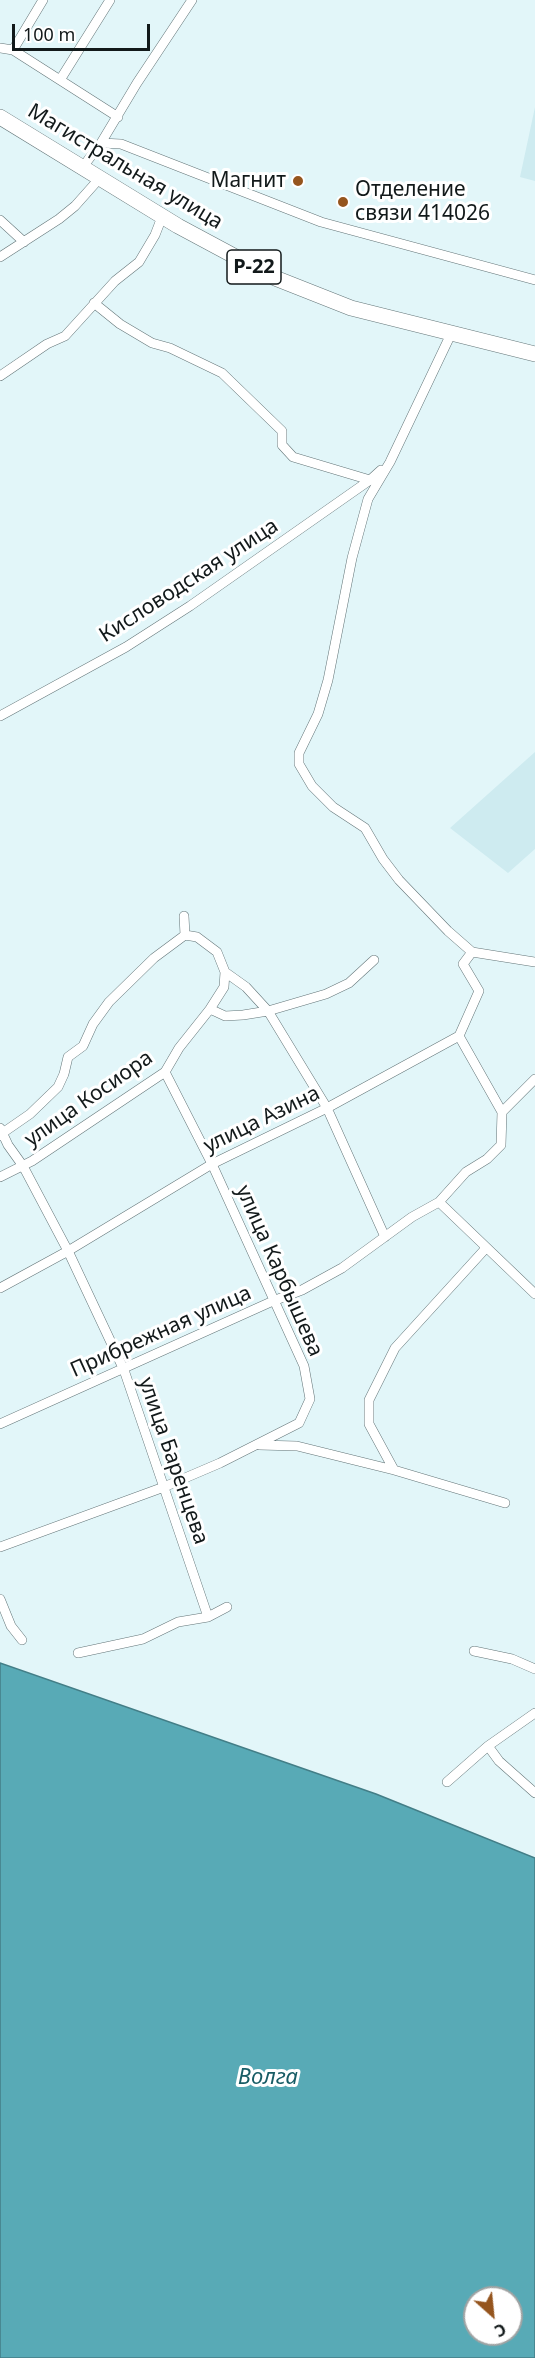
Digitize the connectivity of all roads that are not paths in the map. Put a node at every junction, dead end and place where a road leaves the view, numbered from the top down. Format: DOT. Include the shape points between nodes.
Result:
graph roads {
  1 [pos="43,0"];
  2 [pos="110,0"];
  3 [pos="192,0"];
  4 [pos="0,48"];
  5 [pos="13,50"];
  6 [pos="60,80"];
  7 [pos="0,117"];
  8 [pos="118,117"];
  9 [pos="101,143"];
  10 [pos="82,168"];
  11 [pos="99,179"];
  12 [pos="162,217"];
  13 [pos="0,220"];
  14 [pos="24,242"];
  15 [pos="0,257"];
  16 [pos="535,280"];
  17 [pos="93,303"];
  18 [pos="451,334"];
  19 [pos="535,354"];
  20 [pos="0,376"];
  21 [pos="390,462"];
  22 [pos="370,480"];
  23 [pos="0,716"];
  24 [pos="183,916"];
  25 [pos="185,935"];
  26 [pos="472,952"];
  27 [pos="374,960"];
  28 [pos="535,962"];
  29 [pos="225,972"];
  30 [pos="210,1009"];
  31 [pos="268,1011"];
  32 [pos="459,1036"];
  33 [pos="165,1072"];
  34 [pos="535,1079"];
  35 [pos="327,1108"];
  36 [pos="502,1112"];
  37 [pos="1,1133"];
  38 [pos="212,1164"];
  39 [pos="23,1166"];
  40 [pos="0,1177"];
  41 [pos="439,1202"];
  42 [pos="385,1237"];
  43 [pos="486,1248"];
  44 [pos="68,1251"];
  45 [pos="0,1288"];
  46 [pos="535,1294"];
  47 [pos="273,1301"];
  48 [pos="124,1370"];
  49 [pos="0,1424"];
  50 [pos="252,1446"];
  51 [pos="394,1470"];
  52 [pos="164,1487"];
  53 [pos="505,1503"];
  54 [pos="0,1547"];
  55 [pos="0,1599"];
  56 [pos="227,1607"];
  57 [pos="208,1617"];
  58 [pos="22,1640"];
  59 [pos="474,1651"];
  60 [pos="78,1653"];
  61 [pos="535,1669"];
  62 [pos="535,1713"];
  63 [pos="488,1746"];
  64 [pos="447,1782"];
  65 [pos="535,1793"];
  1 -- 5 [label="street"];
  2 -- 6 [label="street"];
  3 -- 8 [label="street"];
  4 -- 5 [label="street"];
  5 -- 6 [label="street"];
  6 -- 8 [label="street"];
  7 -- 10 [label="highway, Магистральная улица / Р-22"];
  8 -- 9 [label="street"];
  9 -- 10 [label="street"];
  9 -- 16 [label="street" via="121,144 321,222"];
  10 -- 11 [label="highway, Магистральная улица / Р-22"];
  11 -- 12 [label="highway, Магистральная улица / Р-22"];
  11 -- 14 [label="street" via="67,213"];
  12 -- 17 [label="street" via="139,262"];
  12 -- 18 [label="highway, Магистральная улица / Р-22" via="275,278 351,308"];
  13 -- 14 [label="street"];
  14 -- 15 [label="street"];
  17 -- 20 [label="street" via="65,336"];
  17 -- 22 [label="street" via="152,343 222,372 282,431 282,445 293,457"];
  18 -- 19 [label="highway, Магистральная улица / Р-22"];
  18 -- 21 [label="street"];
  21 -- 22 [label="street, Кисловодская улица"];
  21 -- 26 [label="street" via="368,499 328,680 318,714 299,753 299,764 312,786 333,807 365,828 399,880"];
  22 -- 23 [label="street, Кисловодская улица" via="126,647"];
  24 -- 25 [label="street"];
  25 -- 29 [label="street" via="197,937 217,952"];
  25 -- 37 [label="street" via="154,958 109,1002 83,1046 68,1057 58,1087 30,1114"];
  26 -- 28 [label="street"];
  26 -- 32 [label="street" via="462,964 479,991"];
  27 -- 31 [label="street" via="349,983"];
  29 -- 30 [label="street, улица Косиора" via="224,987"];
  29 -- 31 [label="street"];
  30 -- 31 [label="street" via="225,1016"];
  30 -- 33 [label="street, улица Косиора"];
  31 -- 35 [label="street"];
  32 -- 35 [label="street, улица Азина"];
  32 -- 36 [label="street"];
  33 -- 38 [label="street, улица Карбышева"];
  33 -- 39 [label="street, улица Косиора"];
  34 -- 36 [label="street"];
  35 -- 38 [label="street, улица Азина"];
  35 -- 42 [label="street"];
  36 -- 41 [label="street, Прибрежная улица" via="501,1145 466,1172"];
  37 -- 39 [label="street, улица Баренцева"];
  38 -- 44 [label="street, улица Азина"];
  38 -- 47 [label="street, улица Карбышева"];
  39 -- 40 [label="street, улица Косиора"];
  39 -- 44 [label="street, улица Баренцева"];
  41 -- 42 [label="street, Прибрежная улица"];
  41 -- 43 [label="street"];
  42 -- 47 [label="street, Прибрежная улица" via="342,1268"];
  43 -- 46 [label="street"];
  43 -- 51 [label="street" via="395,1348 369,1400 369,1424"];
  44 -- 45 [label="street, улица Азина"];
  44 -- 48 [label="street, улица Баренцева"];
  47 -- 48 [label="street, Прибрежная улица"];
  47 -- 50 [label="street, улица Карбышева" via="303,1366 310,1399 299,1423"];
  48 -- 49 [label="street, Прибрежная улица"];
  48 -- 52 [label="street, улица Баренцева"];
  50 -- 51 [label="street" via="297,1446"];
  50 -- 52 [label="street, улица Карбышева"];
  51 -- 53 [label="street"];
  52 -- 54 [label="street, улица Карбышева"];
  52 -- 57 [label="street, улица Баренцева"];
  55 -- 58 [label="street" via="11,1626"];
  56 -- 57 [label="street"];
  57 -- 60 [label="street" via="178,1622 143,1639"];
  59 -- 61 [label="street" via="512,1659"];
  62 -- 63 [label="street"];
  63 -- 64 [label="street"];
  63 -- 65 [label="street"];
}
